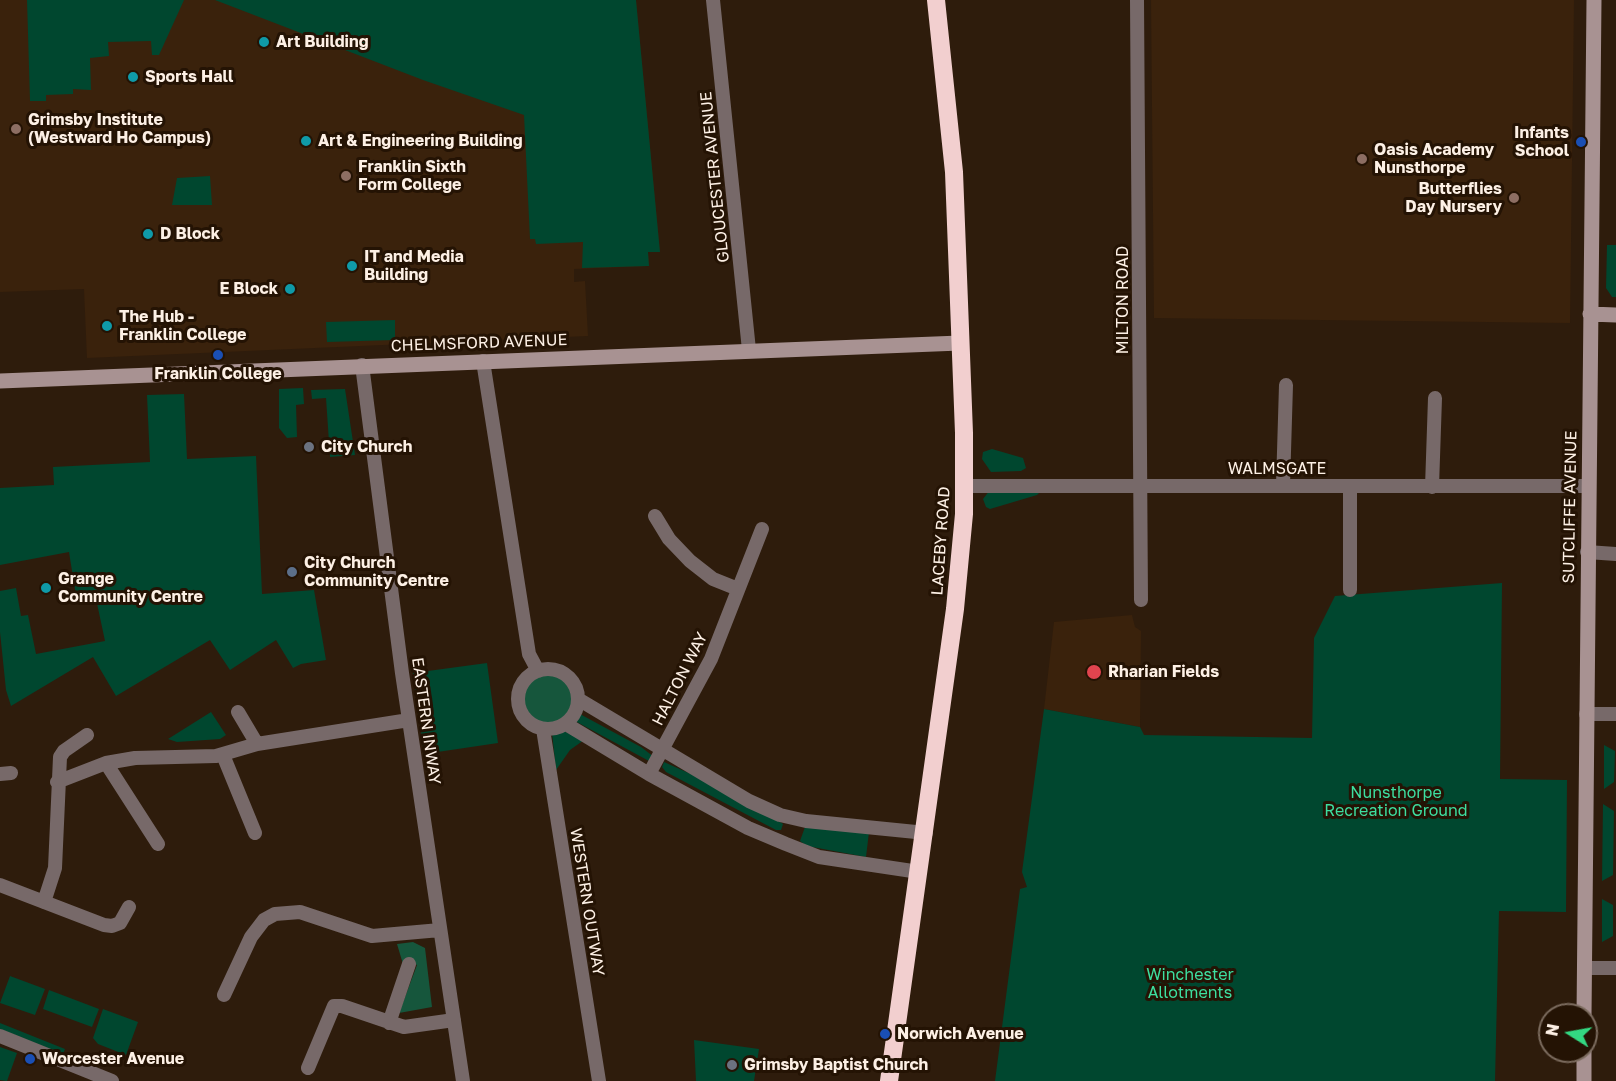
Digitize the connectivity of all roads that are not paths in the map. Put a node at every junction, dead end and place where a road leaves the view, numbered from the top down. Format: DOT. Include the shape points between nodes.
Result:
graph roads {
  1 [pos="713,0"];
  2 [pos="936,0"];
  3 [pos="1137,0"];
  4 [pos="1594,0"];
  5 [pos="1590,314"];
  6 [pos="1616,315"];
  7 [pos="960,343"];
  8 [pos="749,350"];
  9 [pos="483,361"];
  10 [pos="362,365"];
  11 [pos="0,381"];
  12 [pos="1286,385"];
  13 [pos="1435,398"];
  14 [pos="1284,485"];
  15 [pos="965,486"];
  16 [pos="1140,486"];
  17 [pos="1588,486"];
  18 [pos="1350,487"];
  19 [pos="1432,487"];
  20 [pos="655,516"];
  21 [pos="762,529"];
  22 [pos="1587,552"];
  23 [pos="1616,554"];
  24 [pos="738,589"];
  25 [pos="1350,590"];
  26 [pos="1141,600"];
  27 [pos="538,671"];
  28 [pos="578,699"];
  29 [pos="238,712"];
  30 [pos="1586,714"];
  31 [pos="1616,714"];
  32 [pos="409,720"];
  33 [pos="566,723"];
  34 [pos="543,729"];
  35 [pos="87,735"];
  36 [pos="257,744"];
  37 [pos="662,749"];
  38 [pos="223,755"];
  39 [pos="106,763"];
  40 [pos="649,774"];
  41 [pos="57,782"];
  42 [pos="794,819"];
  43 [pos="255,833"];
  44 [pos="926,833"];
  45 [pos="158,844"];
  46 [pos="786,844"];
  47 [pos="919,872"];
  48 [pos="0,885"];
  49 [pos="44,902"];
  50 [pos="129,907"];
  51 [pos="440,930"];
  52 [pos="409,964"];
  53 [pos="1584,968"];
  54 [pos="1616,968"];
  55 [pos="224,995"];
  56 [pos="1584,1003"];
  57 [pos="454,1020"];
  58 [pos="389,1023"];
  59 [pos="0,1036"];
  60 [pos="1584,1063"];
  61 [pos="308,1068"];
  62 [pos="112,1081"];
  63 [pos="463,1081"];
  64 [pos="598,1081"];
  65 [pos="889,1081"];
  66 [pos="1584,1081"];
  1 -- 8 [label="street, GLOUCESTER AVENUE"];
  2 -- 7 [label="highway, LACEBY ROAD" via="954,172"];
  3 -- 16 [label="street, MILTON ROAD"];
  4 -- 5 [label="street, SUTCLIFFE AVENUE"];
  5 -- 6 [label="street"];
  5 -- 17 [label="street, SUTCLIFFE AVENUE"];
  7 -- 8 [label="street, CHELMSFORD AVENUE"];
  7 -- 15 [label="highway, LACEBY ROAD"];
  8 -- 9 [label="street, CHELMSFORD AVENUE"];
  9 -- 10 [label="street, CHELMSFORD AVENUE"];
  9 -- 27 [label="street" via="529,654"];
  10 -- 11 [label="street, CHELMSFORD AVENUE"];
  10 -- 32 [label="street, EASTERN INWAY"];
  12 -- 14 [label="street"];
  13 -- 19 [label="street"];
  14 -- 16 [label="street, WALMSGATE"];
  14 -- 18 [label="street, WALMSGATE"];
  15 -- 16 [label="street, WALMSGATE"];
  15 -- 44 [label="highway, LACEBY ROAD" via="955,609"];
  16 -- 26 [label="street, MILTON ROAD"];
  17 -- 19 [label="street, WALMSGATE"];
  17 -- 22 [label="street, SUTCLIFFE AVENUE"];
  18 -- 19 [label="street, WALMSGATE"];
  18 -- 25 [label="street"];
  20 -- 24 [label="street" via="669,539 690,561 713,579"];
  21 -- 24 [label="street, HALTON WAY"];
  22 -- 23 [label="street"];
  22 -- 30 [label="street, SUTCLIFFE AVENUE"];
  24 -- 37 [label="street, HALTON WAY" via="711,659"];
  27 -- 28 [label="street" via="549,669 567,676"];
  27 -- 34 [label="street" via="523,683 518,701 525,719"];
  28 -- 33 [label="street" via="577,709"];
  28 -- 37 [label="street"];
  29 -- 36 [label="street"];
  30 -- 31 [label="street"];
  30 -- 53 [label="street, SUTCLIFFE AVENUE"];
  32 -- 36 [label="street"];
  32 -- 51 [label="street, EASTERN INWAY"];
  33 -- 34 [label="street" via="555,729"];
  33 -- 40 [label="street"];
  34 -- 64 [label="street, WESTERN OUTWAY"];
  35 -- 41 [label="street" via="60,757"];
  36 -- 38 [label="street"];
  37 -- 40 [label="street"];
  37 -- 42 [label="street" via="749,801"];
  38 -- 39 [label="street" via="135,758"];
  38 -- 43 [label="street"];
  39 -- 41 [label="street"];
  39 -- 45 [label="street"];
  40 -- 46 [label="street" via="748,828"];
  41 -- 49 [label="street" via="55,868"];
  42 -- 44 [label="street"];
  42 -- 46 [label="street"];
  44 -- 47 [label="highway, LACEBY ROAD"];
  46 -- 47 [label="street" via="819,857"];
  47 -- 65 [label="highway, LACEBY ROAD"];
  48 -- 49 [label="street"];
  49 -- 50 [label="street" via="112,926 120,923"];
  51 -- 55 [label="street" via="372,936 300,912 275,914 264,920 251,937"];
  51 -- 57 [label="street, EASTERN INWAY"];
  52 -- 58 [label="street"];
  53 -- 54 [label="street"];
  53 -- 56 [label="street, SUTCLIFFE AVENUE"];
  57 -- 58 [label="street" via="404,1027"];
  57 -- 63 [label="street, EASTERN INWAY"];
  58 -- 61 [label="street" via="334,1006"];
  59 -- 62 [label="street"];
  60 -- 66 [label="street"];
}
